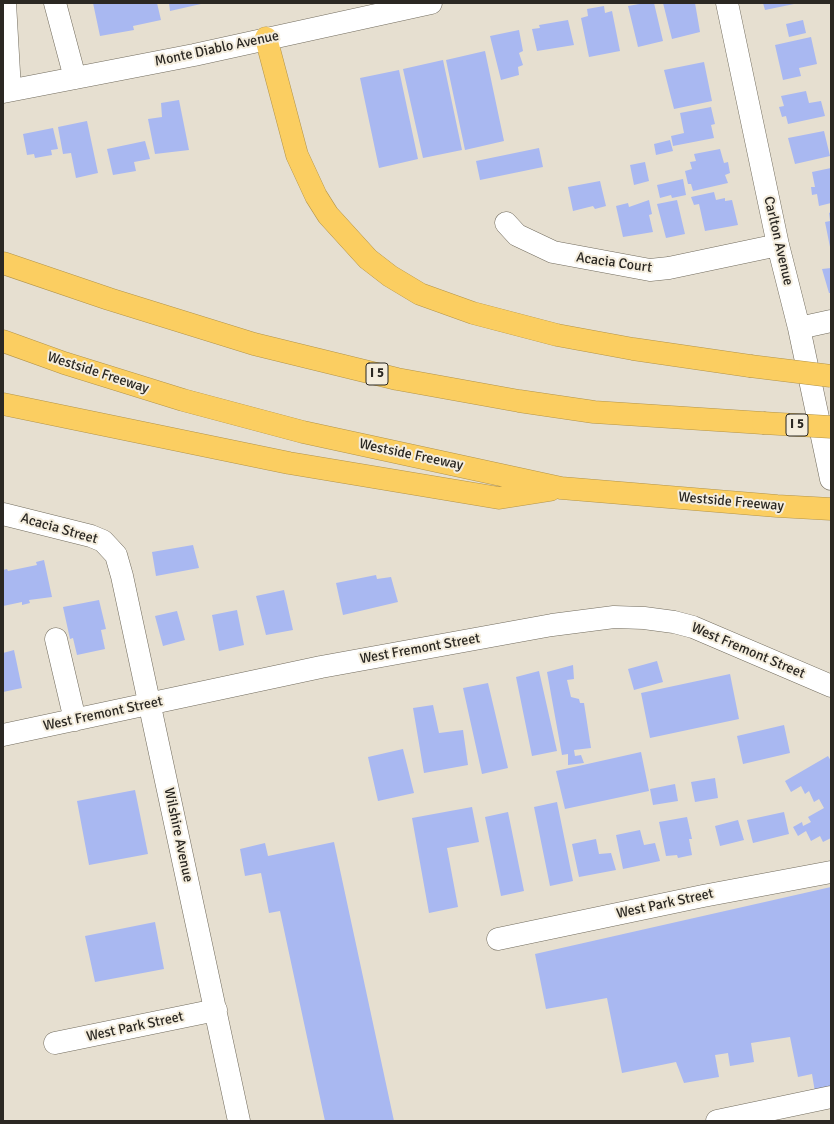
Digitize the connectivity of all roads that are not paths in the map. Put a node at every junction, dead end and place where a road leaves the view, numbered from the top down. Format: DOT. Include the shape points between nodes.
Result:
graph roads {
  1 [pos="5,3"];
  2 [pos="55,3"];
  3 [pos="431,3"];
  4 [pos="727,3"];
  5 [pos="266,38"];
  6 [pos="75,78"];
  7 [pos="7,91"];
  8 [pos="506,223"];
  9 [pos="778,245"];
  10 [pos="3,263"];
  11 [pos="831,321"];
  12 [pos="799,328"];
  13 [pos="3,341"];
  14 [pos="831,376"];
  15 [pos="3,404"];
  16 [pos="831,427"];
  17 [pos="831,479"];
  18 [pos="561,488"];
  19 [pos="831,509"];
  20 [pos="3,514"];
  21 [pos="113,550"];
  22 [pos="56,639"];
  23 [pos="831,686"];
  24 [pos="150,704"];
  25 [pos="75,720"];
  26 [pos="3,735"];
  27 [pos="831,872"];
  28 [pos="498,939"];
  29 [pos="216,1010"];
  30 [pos="56,1043"];
  31 [pos="831,1097"];
  32 [pos="239,1121"];
  33 [pos="717,1121"];
  1 -- 7 [label="street"];
  2 -- 6 [label="street"];
  3 -- 5 [label="street, Monte Diablo Avenue"];
  4 -- 9 [label="street, Carlton Avenue"];
  5 -- 6 [label="street, Monte Diablo Avenue"];
  5 -- 14 [label="highway, bridge" via="297,155 316,196 328,215 363,254 390,276 420,294 473,313 557,335 634,350"];
  6 -- 7 [label="street, Monte Diablo Avenue"];
  8 -- 9 [label="street, Acacia Court" via="517,235 553,252 650,270"];
  9 -- 12 [label="street, Carlton Avenue"];
  10 -- 16 [label="highway, I 5, bridge" via="109,300 254,344 397,379 519,402 594,412"];
  11 -- 12 [label="street"];
  12 -- 17 [label="street, Carlton Avenue"];
  13 -- 18 [label="highway, Westside Freeway" via="183,400 288,428"];
  15 -- 18 [label="highway" via="289,463 499,498"];
  18 -- 19 [label="highway, Westside Freeway"];
  20 -- 21 [label="street, Acacia Street" via="91,536 103,541"];
  21 -- 24 [label="street, Wilshire Avenue" via="122,576"];
  22 -- 25 [label="street"];
  23 -- 24 [label="street, West Fremont Street" via="693,627 667,621 614,617 552,625 337,664"];
  24 -- 25 [label="street, West Fremont Street"];
  24 -- 29 [label="street, Wilshire Avenue"];
  25 -- 26 [label="street, West Fremont Street"];
  27 -- 28 [label="street, West Park Street"];
  29 -- 30 [label="street, West Park Street"];
  29 -- 32 [label="street, Wilshire Avenue"];
  31 -- 33 [label="street"];
}
